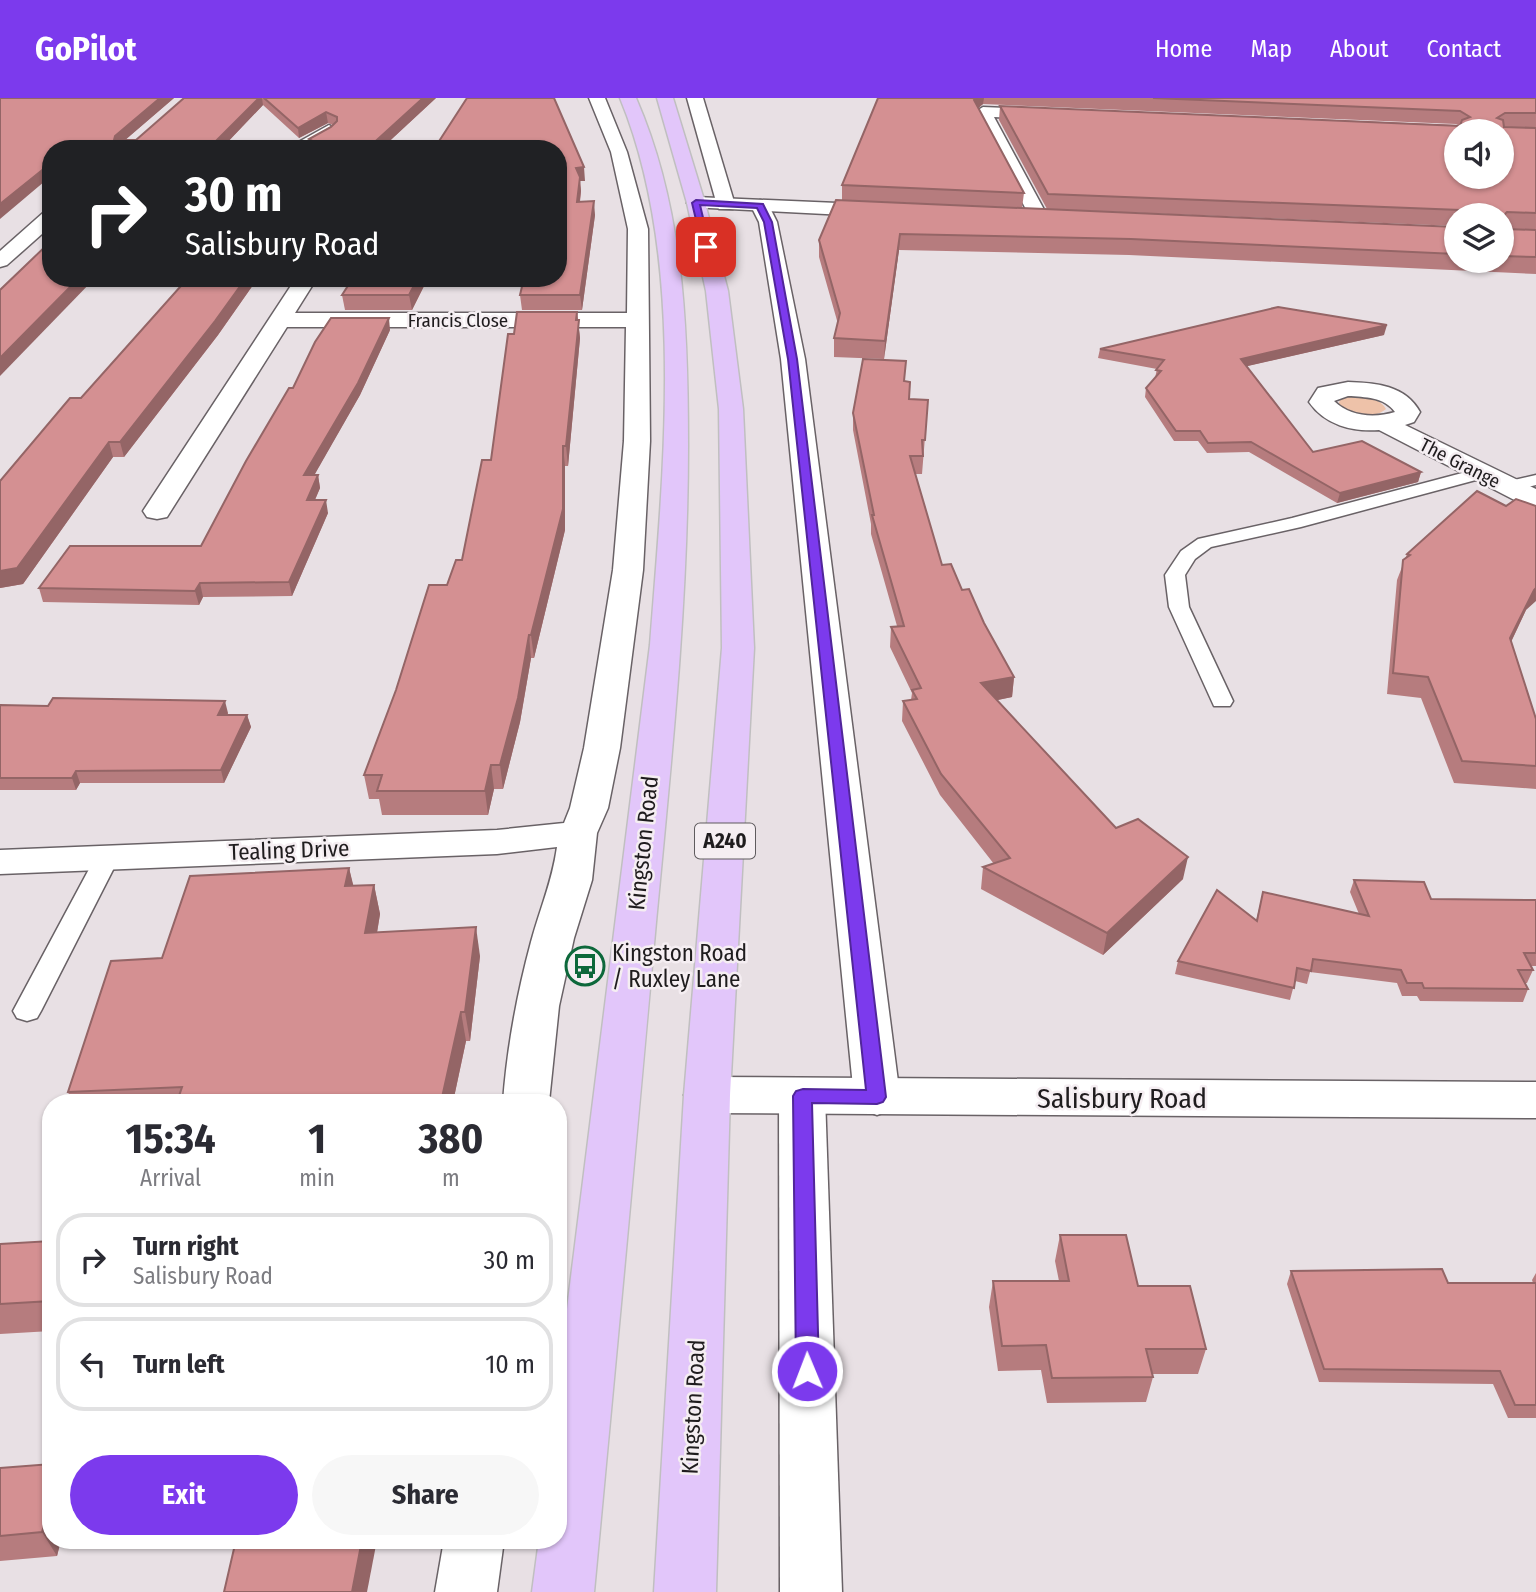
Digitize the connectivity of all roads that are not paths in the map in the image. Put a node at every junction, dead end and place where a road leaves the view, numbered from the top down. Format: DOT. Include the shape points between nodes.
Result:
graph roads {
  1 [pos="597,98"];
  2 [pos="628,98"];
  3 [pos="665,98"];
  4 [pos="695,98"];
  5 [pos="1080,116"];
  6 [pos="329,131"];
  7 [pos="316,140"];
  8 [pos="711,204"];
  9 [pos="760,206"];
  10 [pos="899,212"];
  11 [pos="1014,216"];
  12 [pos="42,224"];
  13 [pos="0,261"];
  14 [pos="301,287"];
  15 [pos="278,320"];
  16 [pos="638,320"];
  17 [pos="1385,423"];
  18 [pos="1481,472"];
  19 [pos="1536,480"];
  20 [pos="1507,487"];
  21 [pos="1536,500"];
  22 [pos="157,511"];
  23 [pos="1222,701"];
  24 [pos="578,833"];
  25 [pos="107,858"];
  26 [pos="0,862"];
  27 [pos="27,1012"];
  28 [pos="527,1094"];
  29 [pos="707,1095"];
  30 [pos="803,1096"];
  31 [pos="877,1097"];
  32 [pos="1536,1100"];
  33 [pos="473,1549"];
  34 [pos="466,1592"];
  35 [pos="563,1592"];
  36 [pos="685,1592"];
  37 [pos="811,1592"];
  1 -- 16 [label="street" via="619,152 638,229"];
  2 -- 35 [label="highway, Kingston Road" via="654,164 670,251 675,309 674,505 666,645"];
  3 -- 8 [label="highway, Kingston Road / A240"];
  4 -- 8 [label="street"];
  5 -- 11 [label="street" via="975,109 1046,218"];
  6 -- 7 [label="street"];
  8 -- 9 [label="street"];
  8 -- 29 [label="highway, Kingston Road / A240" via="732,409 738,648"];
  9 -- 10 [label="street"];
  9 -- 31 [label="street" via="768,222 793,359"];
  12 -- 13 [label="street"];
  14 -- 15 [label="street"];
  15 -- 16 [label="street, Francis Close"];
  15 -- 22 [label="street"];
  16 -- 24 [label="street" via="637,441 628,570 602,748 589,808"];
  17 -- 18 [label="street, The Grange"];
  18 -- 20 [label="street, The Grange"];
  18 -- 23 [label="lane" via="1205,543 1188,555 1175,575 1179,607"];
  19 -- 20 [label="lane"];
  20 -- 21 [label="street, The Grange"];
  24 -- 25 [label="street, Tealing Drive" via="497,842"];
  24 -- 28 [label="street" via="572,880 537,1006"];
  25 -- 26 [label="street, Tealing Drive"];
  25 -- 27 [label="lane"];
  29 -- 30 [label="street, Salisbury Road"];
  29 -- 36 [label="highway, Kingston Road / A240"];
  30 -- 31 [label="street, Salisbury Road"];
  30 -- 37 [label="street"];
  31 -- 32 [label="street, Salisbury Road"];
  33 -- 34 [label="street"];
}
